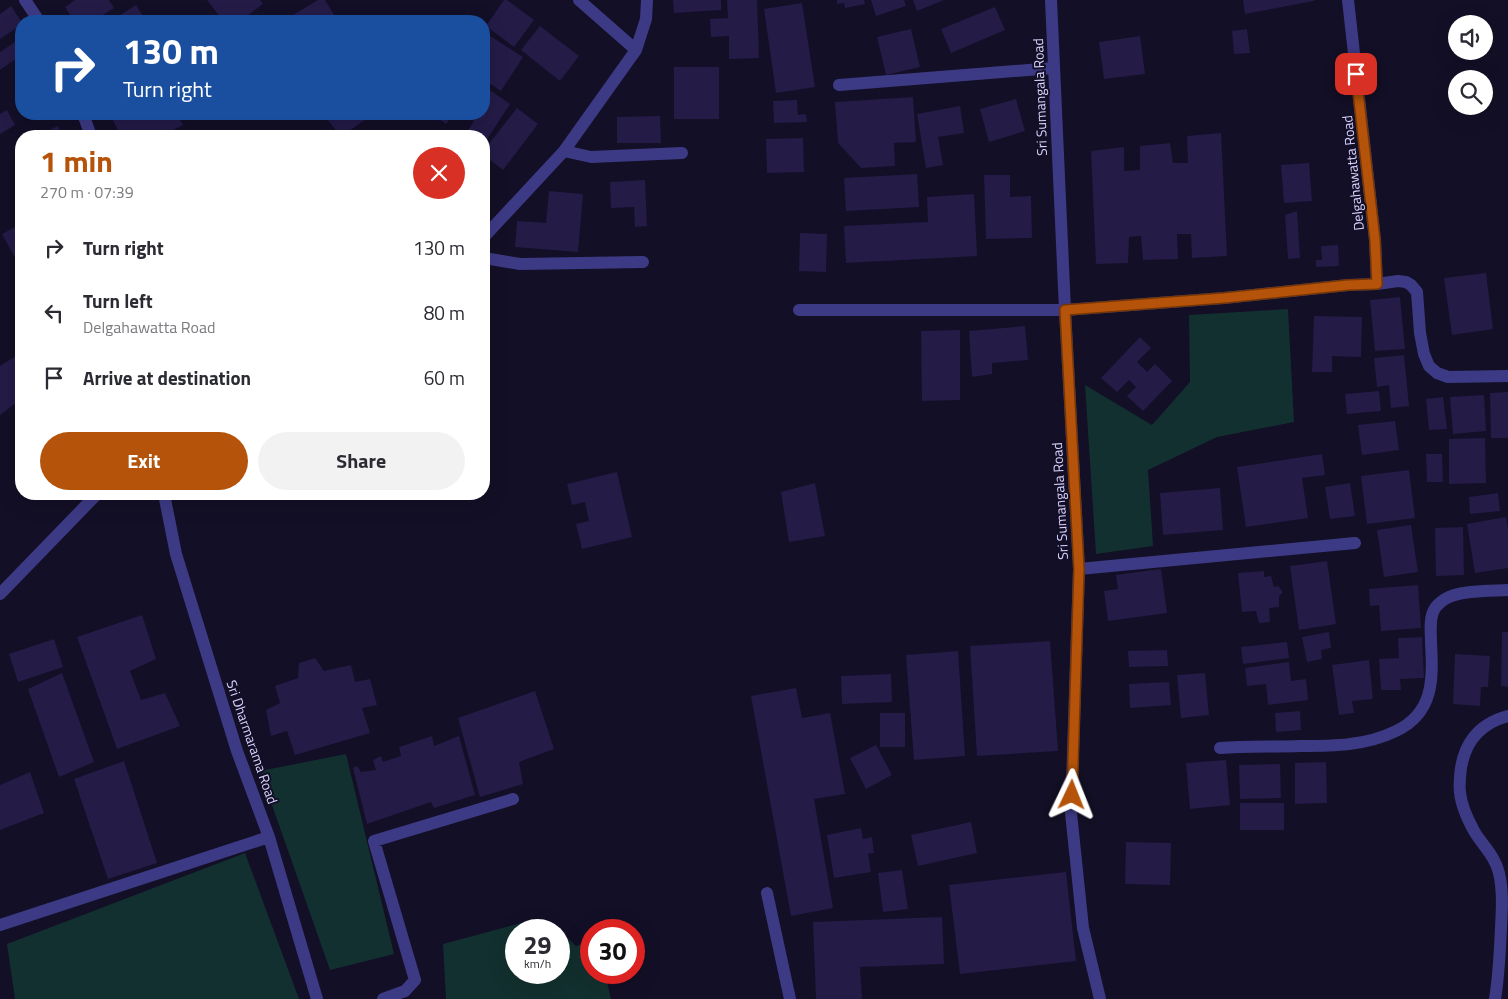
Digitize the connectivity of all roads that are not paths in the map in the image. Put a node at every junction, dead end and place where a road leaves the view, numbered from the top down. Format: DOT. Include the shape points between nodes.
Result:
graph roads {
  1 [pos="25,0"];
  2 [pos="579,0"];
  3 [pos="647,0"];
  4 [pos="1051,0"];
  5 [pos="1348,0"];
  6 [pos="35,15"];
  7 [pos="636,50"];
  8 [pos="1053,68"];
  9 [pos="840,85"];
  10 [pos="564,151"];
  11 [pos="682,153"];
  12 [pos="490,230"];
  13 [pos="490,259"];
  14 [pos="643,262"];
  15 [pos="1377,284"];
  16 [pos="799,310"];
  17 [pos="1065,310"];
  18 [pos="1508,376"];
  19 [pos="90,500"];
  20 [pos="165,500"];
  21 [pos="1355,543"];
  22 [pos="1079,569"];
  23 [pos="1508,590"];
  24 [pos="0,594"];
  25 [pos="1508,716"];
  26 [pos="1220,748"];
  27 [pos="513,799"];
  28 [pos="269,837"];
  29 [pos="767,893"];
  30 [pos="0,925"];
  31 [pos="317,999"];
  32 [pos="383,999"];
  33 [pos="790,999"];
  34 [pos="1100,999"];
  35 [pos="1495,999"];
  1 -- 6 [label="street"];
  2 -- 7 [label="street"];
  3 -- 7 [label="street" via="646,19"];
  4 -- 8 [label="street, Sri Sumangala Road"];
  5 -- 15 [label="street, Delgahawatta Road"];
  7 -- 10 [label="street"];
  8 -- 9 [label="street"];
  8 -- 17 [label="street, Sri Sumangala Road"];
  10 -- 11 [label="street" via="591,157"];
  10 -- 12 [label="street"];
  13 -- 14 [label="street" via="520,264"];
  15 -- 17 [label="street"];
  15 -- 18 [label="street" via="1406,282 1417,292 1424,354 1429,366 1437,373 1448,377"];
  16 -- 17 [label="street"];
  17 -- 22 [label="street, Sri Sumangala Road"];
  19 -- 24 [label="street"];
  20 -- 28 [label="street, Sri Dharmarama Road" via="176,554 237,751"];
  21 -- 22 [label="street"];
  22 -- 34 [label="street, Sri Sumangala Road" via="1071,813 1083,928"];
  23 -- 26 [label="street" via="1459,594 1445,599 1434,609 1431,628 1433,675 1429,695 1412,721 1396,731 1341,746"];
  25 -- 35 [label="street" via="1497,719 1472,738 1464,752 1460,785 1466,813 1496,863 1500,876 1502,904"];
  27 -- 32 [label="street" via="374,841 415,980 405,991"];
  28 -- 30 [label="street"];
  28 -- 31 [label="street, Sri Dharmarama Road"];
  29 -- 33 [label="street"];
}
